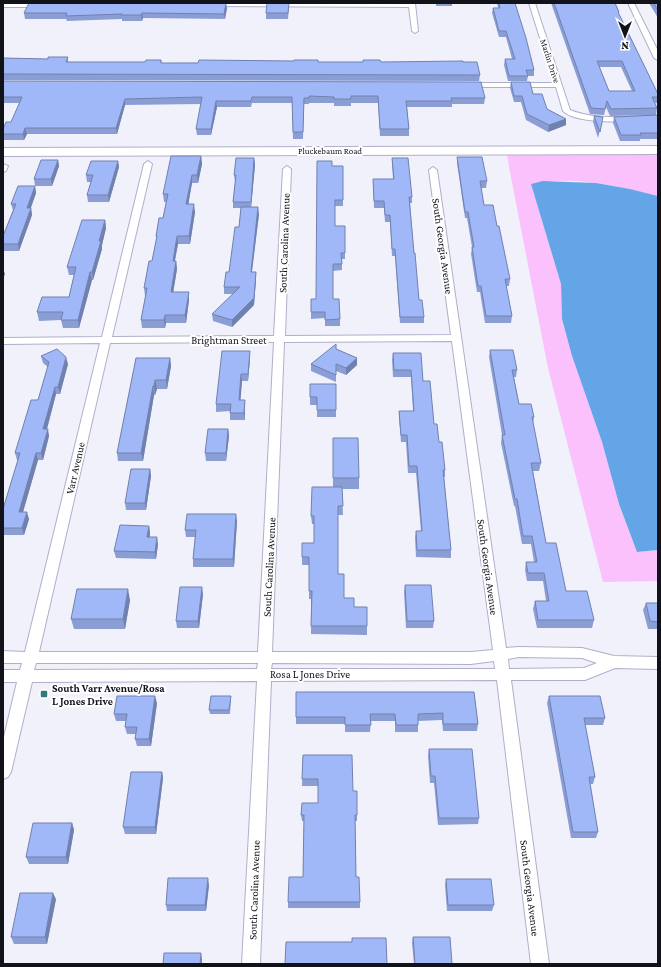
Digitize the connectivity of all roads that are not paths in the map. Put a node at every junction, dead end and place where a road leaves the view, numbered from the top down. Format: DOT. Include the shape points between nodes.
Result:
graph roads {
  1 [pos="532,3"];
  2 [pos="631,3"];
  3 [pos="412,4"];
  4 [pos="3,5"];
  5 [pos="50,5"];
  6 [pos="200,5"];
  7 [pos="415,31"];
  8 [pos="658,58"];
  9 [pos="455,85"];
  10 [pos="558,85"];
  11 [pos="658,118"];
  12 [pos="658,150"];
  13 [pos="3,152"];
  14 [pos="148,164"];
  15 [pos="287,169"];
  16 [pos="433,170"];
  17 [pos="456,338"];
  18 [pos="105,340"];
  19 [pos="280,340"];
  20 [pos="3,341"];
  21 [pos="500,654"];
  22 [pos="3,657"];
  23 [pos="30,657"];
  24 [pos="264,657"];
  25 [pos="614,662"];
  26 [pos="658,663"];
  27 [pos="263,674"];
  28 [pos="503,674"];
  29 [pos="3,676"];
  30 [pos="26,676"];
  31 [pos="3,772"];
  32 [pos="250,964"];
  33 [pos="540,964"];
  1 -- 10 [label="street, Marlin Drive"];
  2 -- 8 [label="street"];
  3 -- 6 [label="street"];
  3 -- 7 [label="street"];
  4 -- 5 [label="street"];
  9 -- 10 [label="street"];
  10 -- 11 [label="street, Marlin Drive" via="567,111 575,116"];
  12 -- 13 [label="street, Pluckebaum Road"];
  14 -- 18 [label="street, Varr Avenue"];
  15 -- 19 [label="street, South Carolina Avenue"];
  16 -- 17 [label="street, South Georgia Avenue"];
  17 -- 19 [label="street, Brightman Street"];
  17 -- 21 [label="street, South Georgia Avenue"];
  18 -- 19 [label="street, Brightman Street"];
  18 -- 20 [label="street, Brightman Street"];
  18 -- 23 [label="street, Varr Avenue"];
  19 -- 24 [label="street, South Carolina Avenue"];
  21 -- 24 [label="street, Rosa L Jones Drive" via="471,658"];
  21 -- 25 [label="street, Rosa L Jones Drive" via="582,653"];
  21 -- 28 [label="street, South Georgia Avenue"];
  22 -- 23 [label="street, Rosa L Jones Drive"];
  23 -- 24 [label="street, Rosa L Jones Drive"];
  23 -- 30 [label="street, Varr Avenue"];
  24 -- 27 [label="street, South Carolina Avenue"];
  25 -- 26 [label="street, Rosa L Jones Drive"];
  25 -- 28 [label="street, Rosa L Jones Drive" via="585,674"];
  27 -- 28 [label="street, Rosa L Jones Drive"];
  27 -- 30 [label="street, Rosa L Jones Drive"];
  27 -- 32 [label="street, South Carolina Avenue"];
  28 -- 33 [label="street, South Georgia Avenue"];
  29 -- 30 [label="street, Rosa L Jones Drive"];
  30 -- 31 [label="street, Varr Avenue"];
}
